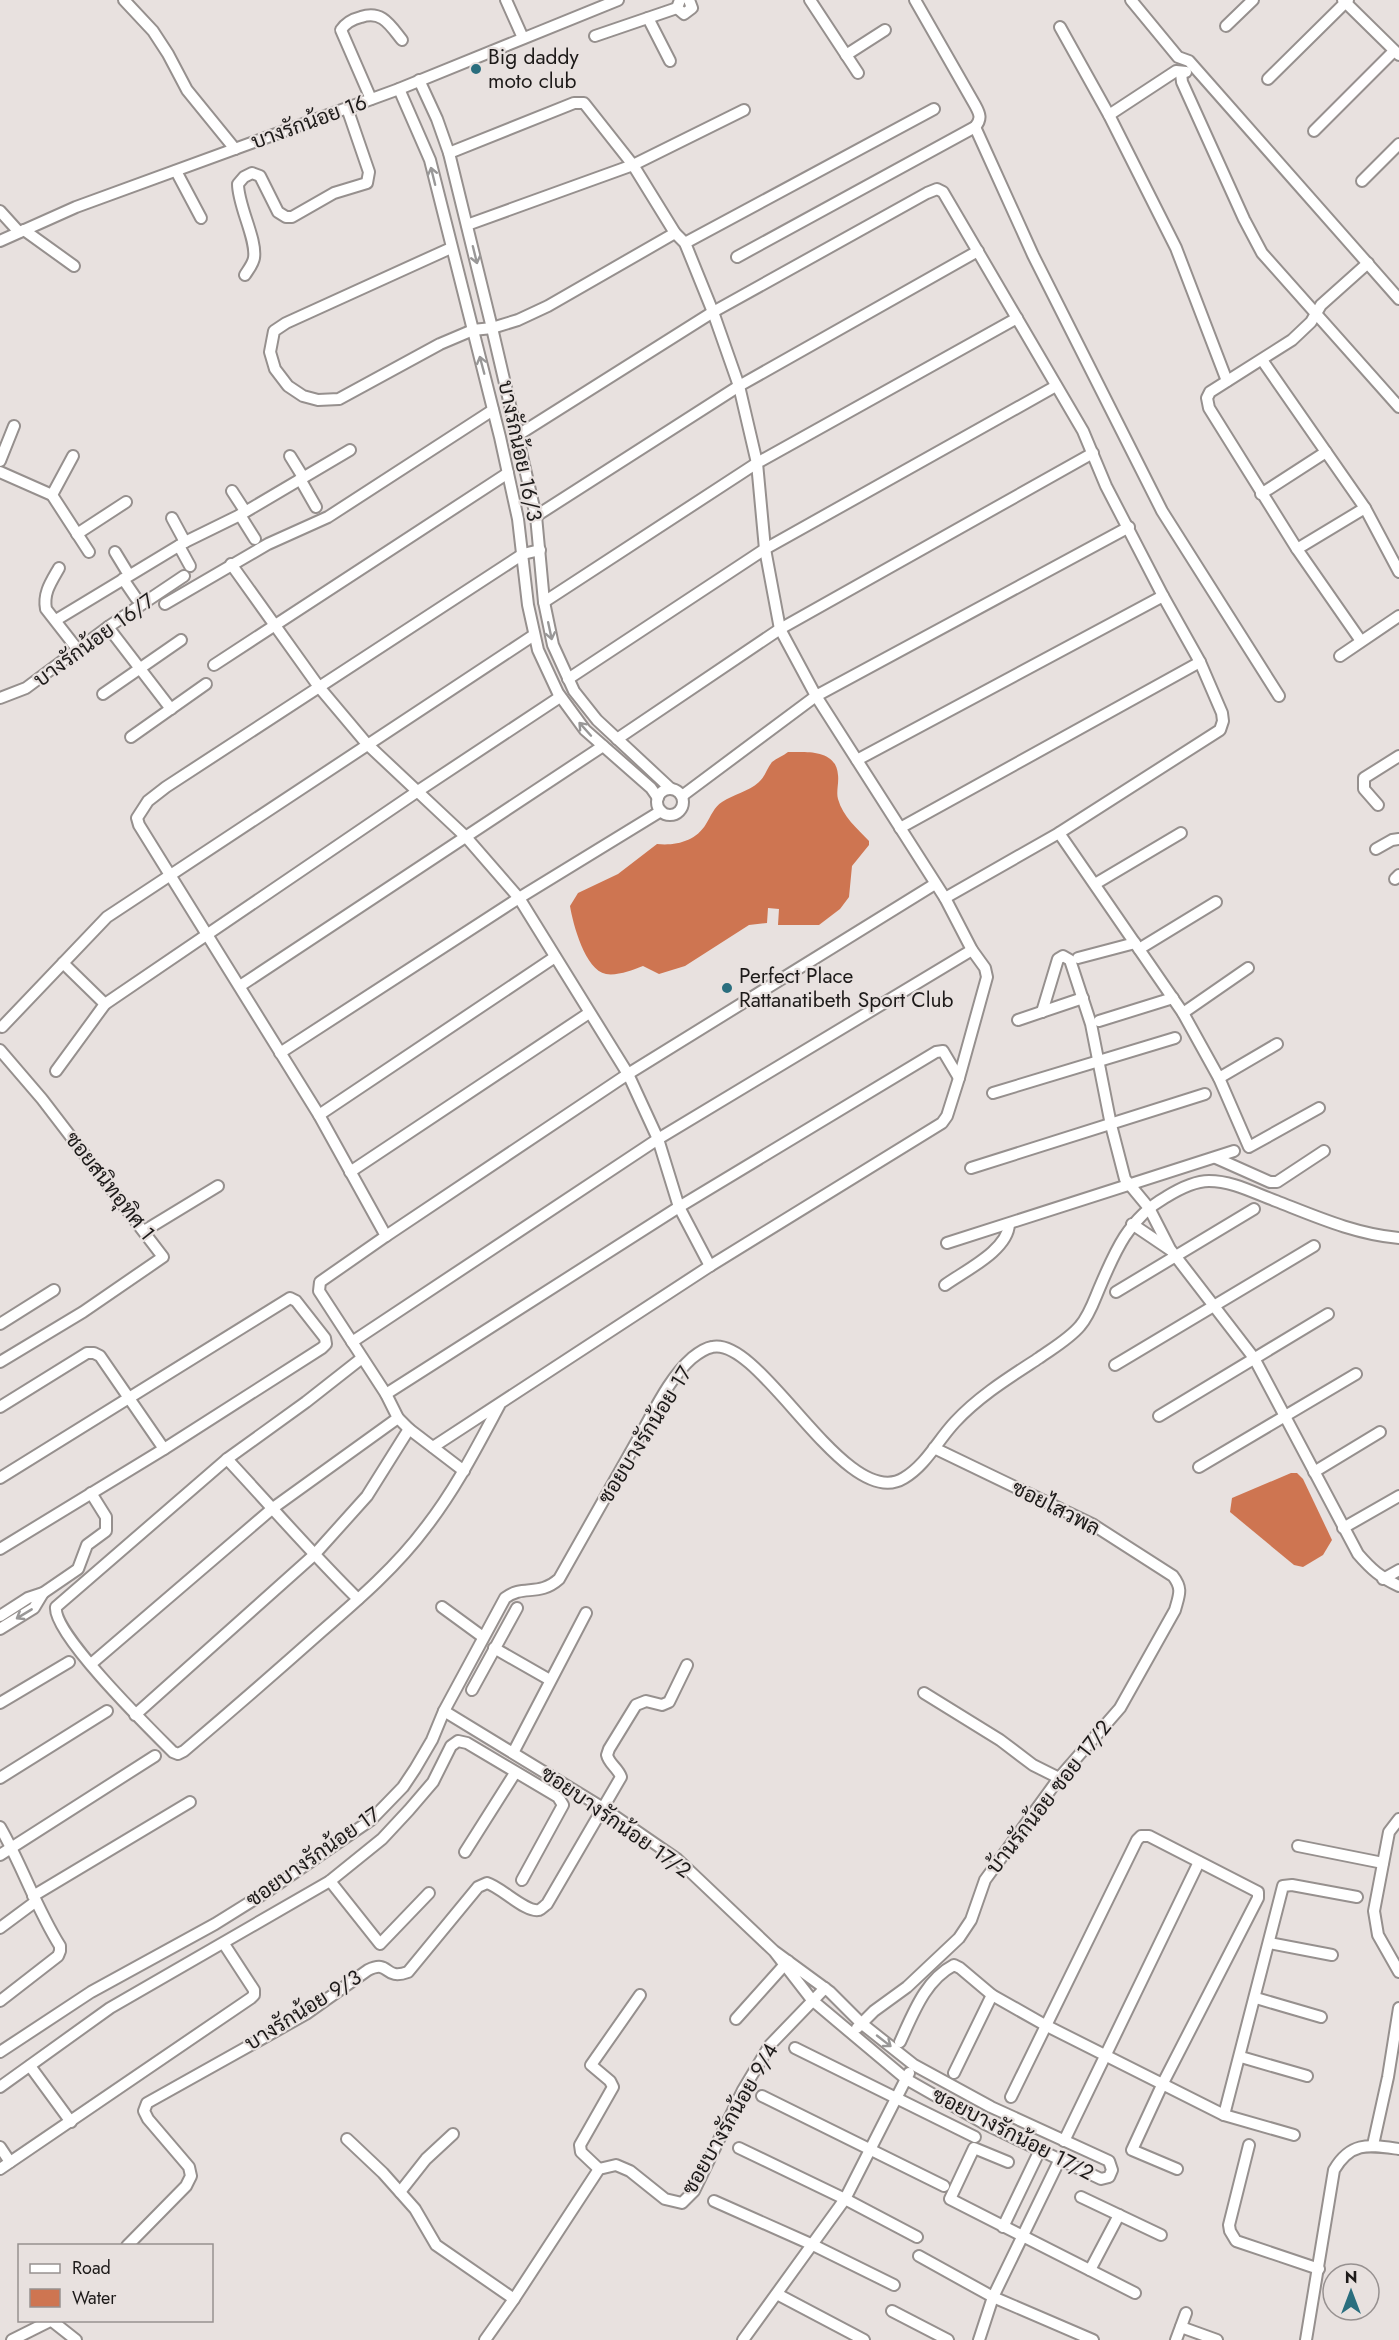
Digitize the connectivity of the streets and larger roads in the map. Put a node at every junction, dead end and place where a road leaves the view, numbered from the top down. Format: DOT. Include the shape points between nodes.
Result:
graph roads {
  1 [pos="124,0"];
  2 [pos="506,0"];
  3 [pos="618,0"];
  4 [pos="689,0"];
  5 [pos="915,0"];
  6 [pos="1131,0"];
  7 [pos="1253,0"];
  8 [pos="813,1"];
  9 [pos="1345,1"];
  10 [pos="678,4"];
  11 [pos="648,18"];
  12 [pos="1226,26"];
  13 [pos="1060,27"];
  14 [pos="885,30"];
  15 [pos="595,36"];
  16 [pos="523,38"];
  17 [pos="402,40"];
  18 [pos="1396,53"];
  19 [pos="846,54"];
  20 [pos="1178,57"];
  21 [pos="670,61"];
  22 [pos="1191,65"];
  23 [pos="858,72"];
  24 [pos="1178,72"];
  25 [pos="1268,79"];
  26 [pos="419,80"];
  27 [pos="399,89"];
  28 [pos="371,99"];
  29 [pos="347,108"];
  30 [pos="934,109"];
  31 [pos="744,110"];
  32 [pos="1109,115"];
  33 [pos="975,127"];
  34 [pos="1314,131"];
  35 [pos="441,132"];
  36 [pos="423,140"];
  37 [pos="1399,144"];
  38 [pos="235,149"];
  39 [pos="448,153"];
  40 [pos="633,165"];
  41 [pos="176,171"];
  42 [pos="1362,181"];
  43 [pos="0,211"];
  44 [pos="201,218"];
  45 [pos="467,225"];
  46 [pos="22,231"];
  47 [pos="675,233"];
  48 [pos="0,241"];
  49 [pos="685,243"];
  50 [pos="451,248"];
  51 [pos="978,251"];
  52 [pos="737,257"];
  53 [pos="1368,263"];
  54 [pos="74,266"];
  55 [pos="245,275"];
  56 [pos="1399,299"];
  57 [pos="713,312"];
  58 [pos="1316,315"];
  59 [pos="1017,318"];
  60 [pos="492,328"];
  61 [pos="473,330"];
  62 [pos="1262,360"];
  63 [pos="1227,381"];
  64 [pos="739,386"];
  65 [pos="1056,386"];
  66 [pos="1399,407"];
  67 [pos="494,410"];
  68 [pos="14,426"];
  69 [pos="518,435"];
  70 [pos="350,450"];
  71 [pos="1326,452"];
  72 [pos="1093,453"];
  73 [pos="73,456"];
  74 [pos="290,456"];
  75 [pos="0,461"];
  76 [pos="757,463"];
  77 [pos="0,472"];
  78 [pos="508,473"];
  79 [pos="302,478"];
  80 [pos="232,491"];
  81 [pos="1261,494"];
  82 [pos="52,495"];
  83 [pos="126,502"];
  84 [pos="316,507"];
  85 [pos="1365,507"];
  86 [pos="243,513"];
  87 [pos="536,516"];
  88 [pos="172,518"];
  89 [pos="1129,527"];
  90 [pos="77,534"];
  91 [pos="255,539"];
  92 [pos="182,544"];
  93 [pos="765,549"];
  94 [pos="1297,549"];
  95 [pos="540,550"];
  96 [pos="89,552"];
  97 [pos="115,552"];
  98 [pos="523,554"];
  99 [pos="231,564"];
  100 [pos="190,566"];
  101 [pos="59,568"];
  102 [pos="1399,572"];
  103 [pos="184,576"];
  104 [pos="126,577"];
  105 [pos="1162,596"];
  106 [pos="136,598"];
  107 [pos="544,602"];
  108 [pos="165,604"];
  109 [pos="1399,616"];
  110 [pos="56,620"];
  111 [pos="274,625"];
  112 [pos="108,627"];
  113 [pos="780,628"];
  114 [pos="534,635"];
  115 [pos="181,640"];
  116 [pos="1361,641"];
  117 [pos="78,650"];
  118 [pos="1340,656"];
  119 [pos="1200,662"];
  120 [pos="214,665"];
  121 [pos="141,668"];
  122 [pos="568,679"];
  123 [pos="206,684"];
  124 [pos="320,687"];
  125 [pos="104,694"];
  126 [pos="816,696"];
  127 [pos="1279,696"];
  128 [pos="560,697"];
  129 [pos="0,698"];
  130 [pos="171,709"];
  131 [pos="131,737"];
  132 [pos="617,739"];
  133 [pos="367,744"];
  134 [pos="603,746"];
  135 [pos="1399,756"];
  136 [pos="857,760"];
  137 [pos="671,789"];
  138 [pos="418,791"];
  139 [pos="682,796"];
  140 [pos="658,798"];
  141 [pos="1378,805"];
  142 [pos="661,811"];
  143 [pos="900,828"];
  144 [pos="1059,833"];
  145 [pos="1181,833"];
  146 [pos="466,837"];
  147 [pos="1399,839"];
  148 [pos="1376,849"];
  149 [pos="170,875"];
  150 [pos="935,884"];
  151 [pos="1095,884"];
  152 [pos="519,898"];
  153 [pos="945,898"];
  154 [pos="1216,902"];
  155 [pos="207,933"];
  156 [pos="1137,946"];
  157 [pos="972,950"];
  158 [pos="555,957"];
  159 [pos="1078,958"];
  160 [pos="63,963"];
  161 [pos="1248,968"];
  162 [pos="240,986"];
  163 [pos="1083,998"];
  164 [pos="1173,998"];
  165 [pos="105,1004"];
  166 [pos="1042,1012"];
  167 [pos="590,1013"];
  168 [pos="1184,1013"];
  169 [pos="1018,1020"];
  170 [pos="1099,1021"];
  171 [pos="2,1027"];
  172 [pos="1175,1038"];
  173 [pos="1277,1044"];
  174 [pos="0,1050"];
  175 [pos="280,1053"];
  176 [pos="1098,1062"];
  177 [pos="56,1071"];
  178 [pos="628,1074"];
  179 [pos="959,1078"];
  180 [pos="1219,1078"];
  181 [pos="993,1093"];
  182 [pos="1204,1094"];
  183 [pos="1319,1108"];
  184 [pos="319,1114"];
  185 [pos="1111,1125"];
  186 [pos="658,1139"];
  187 [pos="1234,1151"];
  188 [pos="1324,1151"];
  189 [pos="1216,1158"];
  190 [pos="971,1168"];
  191 [pos="350,1172"];
  192 [pos="218,1186"];
  193 [pos="1129,1186"];
  194 [pos="679,1207"];
  195 [pos="1149,1208"];
  196 [pos="1254,1209"];
  197 [pos="1009,1224"];
  198 [pos="1132,1224"];
  199 [pos="144,1231"];
  200 [pos="386,1236"];
  201 [pos="1399,1238"];
  202 [pos="946,1243"];
  203 [pos="1314,1246"];
  204 [pos="1172,1252"];
  205 [pos="710,1266"];
  206 [pos="945,1285"];
  207 [pos="54,1290"];
  208 [pos="1116,1292"];
  209 [pos="1215,1306"];
  210 [pos="1328,1314"];
  211 [pos="0,1324"];
  212 [pos="352,1342"];
  213 [pos="362,1358"];
  214 [pos="1254,1358"];
  215 [pos="0,1362"];
  216 [pos="1115,1365"];
  217 [pos="1356,1374"];
  218 [pos="386,1394"];
  219 [pos="130,1398"];
  220 [pos="501,1403"];
  221 [pos="0,1407"];
  222 [pos="1159,1416"];
  223 [pos="1286,1416"];
  224 [pos="398,1418"];
  225 [pos="409,1429"];
  226 [pos="1380,1432"];
  227 [pos="433,1447"];
  228 [pos="934,1448"];
  229 [pos="164,1449"];
  230 [pos="227,1459"];
  231 [pos="1199,1467"];
  232 [pos="464,1471"];
  233 [pos="1314,1472"];
  234 [pos="0,1478"];
  235 [pos="91,1493"];
  236 [pos="1399,1496"];
  237 [pos="273,1508"];
  238 [pos="1343,1528"];
  239 [pos="0,1549"];
  240 [pos="314,1555"];
  241 [pos="1399,1570"];
  242 [pos="1173,1576"];
  243 [pos="1383,1579"];
  244 [pos="1399,1586"];
  245 [pos="43,1593"];
  246 [pos="358,1599"];
  247 [pos="442,1608"];
  248 [pos="517,1608"];
  249 [pos="586,1613"];
  250 [pos="0,1616"];
  251 [pos="0,1629"];
  252 [pos="483,1637"];
  253 [pos="494,1648"];
  254 [pos="69,1662"];
  255 [pos="91,1664"];
  256 [pos="687,1665"];
  257 [pos="550,1680"];
  258 [pos="472,1690"];
  259 [pos="924,1693"];
  260 [pos="0,1703"];
  261 [pos="107,1711"];
  262 [pos="444,1711"];
  263 [pos="135,1715"];
  264 [pos="514,1751"];
  265 [pos="155,1756"];
  266 [pos="515,1773"];
  267 [pos="0,1778"];
  268 [pos="1059,1778"];
  269 [pos="190,1802"];
  270 [pos="603,1808"];
  271 [pos="1399,1819"];
  272 [pos="0,1827"];
  273 [pos="12,1846"];
  274 [pos="1298,1846"];
  275 [pos="465,1852"];
  276 [pos="0,1855"];
  277 [pos="1199,1862"];
  278 [pos="1383,1863"];
  279 [pos="522,1880"];
  280 [pos="330,1881"];
  281 [pos="429,1893"];
  282 [pos="1357,1897"];
  283 [pos="34,1899"];
  284 [pos="0,1928"];
  285 [pos="1269,1943"];
  286 [pos="224,1944"];
  287 [pos="1332,1955"];
  288 [pos="786,1963"];
  289 [pos="1399,1972"];
  290 [pos="825,1988"];
  291 [pos="640,1995"];
  292 [pos="992,1995"];
  293 [pos="1256,1998"];
  294 [pos="812,2000"];
  295 [pos="0,2001"];
  296 [pos="1399,2008"];
  297 [pos="1321,2017"];
  298 [pos="736,2019"];
  299 [pos="861,2023"];
  300 [pos="1045,2025"];
  301 [pos="852,2035"];
  302 [pos="900,2042"];
  303 [pos="795,2048"];
  304 [pos="0,2052"];
  305 [pos="1105,2056"];
  306 [pos="1241,2057"];
  307 [pos="914,2065"];
  308 [pos="30,2066"];
  309 [pos="954,2073"];
  310 [pos="1307,2076"];
  311 [pos="906,2079"];
  312 [pos="1163,2084"];
  313 [pos="0,2087"];
  314 [pos="762,2096"];
  315 [pos="897,2097"];
  316 [pos="1011,2097"];
  317 [pos="1224,2115"];
  318 [pos="71,2122"];
  319 [pos="453,2134"];
  320 [pos="1294,2135"];
  321 [pos="975,2137"];
  322 [pos="347,2139"];
  323 [pos="1064,2141"];
  324 [pos="1249,2145"];
  325 [pos="1373,2145"];
  326 [pos="0,2147"];
  327 [pos="739,2148"];
  328 [pos="871,2149"];
  329 [pos="1399,2149"];
  330 [pos="1040,2150"];
  331 [pos="1060,2159"];
  332 [pos="10,2162"];
  333 [pos="1008,2162"];
  334 [pos="0,2169"];
  335 [pos="599,2169"];
  336 [pos="1177,2169"];
  337 [pos="944,2186"];
  338 [pos="400,2192"];
  339 [pos="1081,2197"];
  340 [pos="845,2199"];
  341 [pos="714,2201"];
  342 [pos="1119,2215"];
  343 [pos="1004,2227"];
  344 [pos="1161,2235"];
  345 [pos="1023,2236"];
  346 [pos="917,2237"];
  347 [pos="129,2244"];
  348 [pos="813,2245"];
  349 [pos="919,2256"];
  350 [pos="1319,2269"];
  351 [pos="1090,2270"];
  352 [pos="894,2285"];
  353 [pos="1135,2293"];
  354 [pos="777,2294"];
  355 [pos="993,2297"];
  356 [pos="514,2299"];
  357 [pos="892,2311"];
  358 [pos="1186,2313"];
  359 [pos="50,2322"];
  360 [pos="53,2322"];
  361 [pos="1181,2327"];
  362 [pos="746,2339"];
  363 [pos="12,2340"];
  364 [pos="76,2340"];
  365 [pos="485,2340"];
  366 [pos="864,2340"];
  367 [pos="948,2340"];
  368 [pos="979,2340"];
  369 [pos="1094,2340"];
  370 [pos="1176,2340"];
  371 [pos="1217,2340"];
  372 [pos="1306,2340"];
  1 -- 38 [label="street" via="153,31 188,90"];
  2 -- 16 [label="street"];
  3 -- 16 [label="street, บางรักน้อย 16"];
  4 -- 10 [label="street" via="692,8 688,13 681,13"];
  5 -- 33 [label="street" via="981,116"];
  6 -- 20 [label="street"];
  7 -- 12 [label="street"];
  8 -- 19 [label="street"];
  9 -- 18 [label="street"];
  9 -- 25 [label="street"];
  10 -- 11 [label="street"];
  11 -- 15 [label="street"];
  11 -- 21 [label="street"];
  13 -- 32 [label="street"];
  14 -- 19 [label="street"];
  16 -- 26 [label="street, บางรักน้อย 16"];
  17 -- 28 [label="street" via="388,22 370,14 354,19 341,30"];
  18 -- 34 [label="street"];
  19 -- 23 [label="street"];
  20 -- 22 [label="street"];
  20 -- 24 [label="street"];
  22 -- 24 [label="street" via="1186,72"];
  22 -- 53 [label="street"];
  24 -- 32 [label="street"];
  24 -- 58 [label="street" via="1262,253"];
  26 -- 27 [label="street, บางรักน้อย 16"];
  26 -- 35 [label="street, บางรักน้อย 16/3"];
  27 -- 28 [label="street, บางรักน้อย 16"];
  27 -- 36 [label="street"];
  28 -- 29 [label="street, บางรักน้อย 16"];
  29 -- 38 [label="street, บางรักน้อย 16"];
  29 -- 55 [label="street" via="369,172 367,183 334,193 286,217 278,212 260,176 252,173 244,177 238,184 238,197 254,259"];
  30 -- 49 [label="street"];
  31 -- 40 [label="street"];
  32 -- 63 [label="street" via="1176,248"];
  33 -- 52 [label="street"];
  33 -- 127 [label="street" via="1033,255 1162,511"];
  35 -- 36 [label="street"];
  35 -- 39 [label="street, บางรักน้อย 16/3"];
  50 -- 36 [label="street, one-way"];
  37 -- 42 [label="street"];
  38 -- 41 [label="street, บางรักน้อย 16"];
  39 -- 40 [label="street" via="574,103 584,103"];
  39 -- 45 [label="street, บางรักน้อย 16/3"];
  40 -- 45 [label="street"];
  40 -- 47 [label="street"];
  41 -- 44 [label="street"];
  41 -- 46 [label="street, บางรักน้อย 16"];
  43 -- 46 [label="street"];
  45 -- 60 [label="street, บางรักน้อย 16/3, one-way"];
  46 -- 48 [label="street, บางรักน้อย 16"];
  46 -- 54 [label="street"];
  47 -- 49 [label="street"];
  47 -- 60 [label="street" via="548,306"];
  49 -- 57 [label="street"];
  50 -- 61 [label="street"];
  50 -- 61 [label="street" via="286,323 274,331 270,352 275,369 288,386 318,400 339,399"];
  51 -- 57 [label="street" via="943,192 937,189"];
  51 -- 59 [label="street"];
  51 -- 64 [label="street"];
  53 -- 56 [label="street"];
  53 -- 58 [label="street" via="1321,305"];
  57 -- 64 [label="street"];
  57 -- 69 [label="street"];
  58 -- 62 [label="street" via="1292,340"];
  58 -- 66 [label="street"];
  59 -- 65 [label="street"];
  59 -- 76 [label="street"];
  60 -- 61 [label="street"];
  60 -- 69 [label="street, บางรักน้อย 16/3"];
  67 -- 61 [label="street, one-way"];
  62 -- 63 [label="street"];
  62 -- 71 [label="street"];
  63 -- 81 [label="street" via="1210,392 1209,408"];
  64 -- 76 [label="street"];
  64 -- 87 [label="street"];
  65 -- 72 [label="street"];
  65 -- 93 [label="street"];
  67 -- 78 [label="street"];
  67 -- 99 [label="street" via="328,517"];
  68 -- 75 [label="street"];
  69 -- 87 [label="street, บางรักน้อย 16/3"];
  70 -- 79 [label="street"];
  71 -- 81 [label="street"];
  71 -- 85 [label="street"];
  72 -- 89 [label="street"];
  72 -- 113 [label="street"];
  73 -- 82 [label="street"];
  74 -- 79 [label="street"];
  76 -- 93 [label="street"];
  76 -- 107 [label="street"];
  77 -- 82 [label="street"];
  78 -- 98 [label="street"];
  78 -- 111 [label="street"];
  79 -- 84 [label="street"];
  79 -- 86 [label="street"];
  80 -- 86 [label="street"];
  81 -- 94 [label="street"];
  82 -- 90 [label="street"];
  83 -- 90 [label="street"];
  85 -- 94 [label="street"];
  85 -- 102 [label="street"];
  86 -- 91 [label="street"];
  86 -- 92 [label="street"];
  87 -- 95 [label="street, บางรักน้อย 16/3"];
  88 -- 92 [label="street"];
  89 -- 105 [label="street"];
  89 -- 126 [label="street"];
  90 -- 96 [label="street"];
  92 -- 100 [label="street"];
  92 -- 104 [label="street"];
  93 -- 113 [label="street"];
  93 -- 122 [label="street"];
  94 -- 116 [label="street"];
  95 -- 98 [label="street"];
  95 -- 107 [label="street, บางรักน้อย 16/3"];
  97 -- 104 [label="street"];
  98 -- 114 [label="street"];
  98 -- 124 [label="street"];
  99 -- 108 [label="street"];
  99 -- 111 [label="street"];
  101 -- 110 [label="street" via="46,591 45,602"];
  103 -- 112 [label="street, บางรักน้อย 16/7"];
  104 -- 106 [label="street"];
  104 -- 110 [label="street"];
  105 -- 119 [label="street"];
  105 -- 136 [label="street"];
  107 -- 122 [label="street, บางรักน้อย 16/3, one-way" via="553,645"];
  109 -- 116 [label="street"];
  110 -- 117 [label="street"];
  111 -- 120 [label="street"];
  111 -- 124 [label="street"];
  112 -- 117 [label="street, บางรักน้อย 16/7"];
  112 -- 121 [label="street"];
  113 -- 126 [label="street"];
  113 -- 132 [label="street"];
  114 -- 128 [label="street"];
  114 -- 133 [label="street"];
  115 -- 121 [label="street"];
  116 -- 118 [label="street"];
  117 -- 129 [label="street, บางรักน้อย 16/7" via="26,688"];
  119 -- 143 [label="street"];
  119 -- 144 [label="street" via="1222,713 1220,730"];
  121 -- 125 [label="street"];
  121 -- 130 [label="street"];
  122 -- 132 [label="street, บางรักน้อย 16/3" via="597,720"];
  123 -- 130 [label="street"];
  124 -- 133 [label="street"];
  124 -- 149 [label="street" via="148,801 137,818 139,825"];
  126 -- 136 [label="street"];
  126 -- 139 [label="street"];
  134 -- 128 [label="street, one-way"];
  128 -- 138 [label="street"];
  130 -- 131 [label="street"];
  132 -- 137 [label="street, บางรักน้อย 16/3"];
  133 -- 138 [label="street"];
  133 -- 149 [label="street"];
  134 -- 140 [label="street"];
  134 -- 146 [label="street"];
  135 -- 141 [label="street" via="1364,778 1364,789"];
  136 -- 143 [label="street"];
  137 -- 139 [label="street"];
  137 -- 140 [label="street"];
  138 -- 146 [label="street"];
  138 -- 155 [label="street"];
  139 -- 142 [label="street" via="679,811"];
  140 -- 142 [label="street"];
  142 -- 152 [label="street"];
  143 -- 150 [label="street"];
  144 -- 151 [label="street"];
  144 -- 153 [label="street"];
  145 -- 151 [label="street"];
  146 -- 152 [label="street"];
  146 -- 162 [label="street"];
  147 -- 148 [label="street"];
  149 -- 155 [label="street"];
  149 -- 160 [label="street" via="107,917"];
  150 -- 153 [label="street"];
  150 -- 178 [label="street"];
  151 -- 156 [label="street"];
  152 -- 158 [label="street"];
  152 -- 175 [label="street"];
  153 -- 157 [label="street"];
  154 -- 156 [label="street"];
  155 -- 162 [label="street"];
  155 -- 165 [label="street"];
  156 -- 159 [label="street"];
  156 -- 164 [label="street"];
  157 -- 179 [label="street" via="987,976"];
  157 -- 186 [label="street"];
  158 -- 167 [label="street"];
  158 -- 184 [label="street"];
  160 -- 165 [label="street"];
  160 -- 171 [label="street"];
  161 -- 168 [label="street"];
  162 -- 175 [label="street"];
  163 -- 166 [label="street"];
  163 -- 166 [label="street" via="1070,960 1063,956 1058,959"];
  163 -- 176 [label="street"];
  164 -- 168 [label="street"];
  164 -- 170 [label="street"];
  165 -- 177 [label="street"];
  166 -- 169 [label="street"];
  167 -- 178 [label="street"];
  167 -- 191 [label="street"];
  168 -- 180 [label="street"];
  172 -- 176 [label="street"];
  173 -- 180 [label="street"];
  174 -- 199 [label="street, ซอยสนิทอุทิศ 1"];
  175 -- 184 [label="street"];
  176 -- 181 [label="street"];
  176 -- 185 [label="street"];
  178 -- 186 [label="street"];
  178 -- 200 [label="street"];
  179 -- 194 [label="street" via="943,1051 936,1052"];
  179 -- 205 [label="street" via="942,1123"];
  180 -- 183 [label="street" via="1250,1147"];
  182 -- 185 [label="street"];
  184 -- 191 [label="street"];
  185 -- 190 [label="street"];
  185 -- 193 [label="street"];
  186 -- 194 [label="street"];
  186 -- 212 [label="street"];
  187 -- 189 [label="street"];
  188 -- 189 [label="street" via="1277,1182"];
  189 -- 193 [label="street"];
  191 -- 200 [label="street"];
  192 -- 199 [label="street"];
  193 -- 195 [label="street"];
  193 -- 197 [label="street"];
  194 -- 205 [label="street"];
  194 -- 218 [label="street"];
  195 -- 198 [label="street, ซอยบางรักน้อย 17"];
  195 -- 201 [label="street, ซอยบางรักน้อย 17" via="1179,1189 1205,1181 1226,1182 1343,1228"];
  195 -- 204 [label="street"];
  196 -- 204 [label="street"];
  197 -- 202 [label="street"];
  197 -- 206 [label="street" via="1003,1243"];
  198 -- 204 [label="street"];
  198 -- 228 [label="street, ซอยบางรักน้อย 17" via="1113,1255 1082,1324 993,1389 956,1421"];
  199 -- 215 [label="street, ซอยสนิทอุทิศ 1" via="163,1257"];
  200 -- 212 [label="street" via="320,1282 319,1291"];
  203 -- 209 [label="street"];
  204 -- 208 [label="street"];
  204 -- 209 [label="street"];
  205 -- 220 [label="street"];
  207 -- 211 [label="street"];
  209 -- 214 [label="street"];
  209 -- 216 [label="street"];
  210 -- 214 [label="street"];
  212 -- 213 [label="street"];
  213 -- 218 [label="street"];
  213 -- 230 [label="street"];
  214 -- 222 [label="street"];
  214 -- 223 [label="street"];
  217 -- 223 [label="street"];
  218 -- 224 [label="street"];
  219 -- 221 [label="street" via="100,1356 90,1353"];
  219 -- 229 [label="street"];
  219 -- 229 [label="street" via="290,1298 325,1338 322,1348"];
  219 -- 234 [label="street"];
  220 -- 227 [label="street"];
  220 -- 232 [label="street"];
  223 -- 231 [label="street"];
  223 -- 233 [label="street"];
  224 -- 225 [label="street"];
  224 -- 237 [label="street"];
  225 -- 227 [label="street"];
  225 -- 240 [label="street" via="367,1496"];
  226 -- 233 [label="street"];
  227 -- 232 [label="street"];
  228 -- 242 [label="street, ซอยไสวพล" via="1092,1524"];
  228 -- 252 [label="street, ซอยบางรักน้อย 17" via="902,1480 884,1482 863,1476 815,1434 738,1352 721,1345 709,1347 692,1358 661,1400 559,1579 549,1588 513,1592 505,1598"];
  229 -- 235 [label="street"];
  230 -- 237 [label="street"];
  230 -- 255 [label="street" via="56,1607 57,1619"];
  232 -- 246 [label="street" via="426,1527"];
  233 -- 238 [label="street"];
  235 -- 239 [label="street"];
  235 -- 245 [label="street" via="106,1517 106,1531 87,1545 78,1569"];
  236 -- 238 [label="street"];
  237 -- 240 [label="street"];
  237 -- 255 [label="street"];
  238 -- 243 [label="street" via="1365,1562"];
  240 -- 246 [label="street"];
  240 -- 263 [label="street"];
  241 -- 243 [label="street"];
  242 -- 268 [label="street, บ้านรักน้อย ซอย 17/2" via="1180,1594 1175,1610 1119,1707"];
  243 -- 244 [label="street"];
  245 -- 250 [label="street"];
  245 -- 251 [label="street, one-way" via="34,1608"];
  246 -- 263 [label="street" via="178,1754"];
  247 -- 252 [label="street"];
  248 -- 253 [label="street"];
  249 -- 257 [label="street"];
  252 -- 262 [label="street, ซอยบางรักน้อย 17"];
  253 -- 257 [label="street"];
  253 -- 258 [label="street"];
  254 -- 260 [label="street"];
  255 -- 263 [label="street"];
  256 -- 270 [label="street, บางรักน้อย 9/3" via="669,1702 662,1705 646,1701 636,1705 609,1749 609,1761 621,1777"];
  257 -- 264 [label="street"];
  259 -- 268 [label="street"];
  261 -- 267 [label="street"];
  262 -- 264 [label="street, ซอยบางรักน้อย 17/2"];
  262 -- 304 [label="street, ซอยบางรักน้อย 17" via="432,1740 403,1787 371,1820 242,1908 91,1992"];
  264 -- 270 [label="street, ซอยบางรักน้อย 17/2"];
  265 -- 273 [label="street"];
  266 -- 275 [label="street"];
  266 -- 279 [label="street" via="558,1797 563,1805"];
  266 -- 280 [label="street" via="458,1741 451,1746 433,1782 409,1810 382,1839"];
  268 -- 299 [label="street, บ้านรักน้อย ซอย 17/2" via="984,1880 971,1920 959,1938"];
  269 -- 283 [label="street"];
  270 -- 288 [label="street, ซอยบางรักน้อย 17/2" via="677,1859"];
  270 -- 347 [label="street, บางรักน้อย 9/3" via="547,1904 538,1910 528,1909 496,1886 487,1883 478,1887 408,1972 398,1976 385,1967 368,1970 306,2014 147,2103 144,2111 148,2119 189,2167 191,2176 186,2186"];
  271 -- 278 [label="street" via="1389,1832"];
  272 -- 273 [label="street"];
  273 -- 276 [label="street"];
  273 -- 283 [label="street"];
  274 -- 278 [label="street"];
  277 -- 300 [label="street" via="1149,1836 1137,1840"];
  277 -- 305 [label="street"];
  277 -- 312 [label="street" via="1254,1888 1258,1898"];
  278 -- 289 [label="street" via="1374,1911 1378,1935"];
  280 -- 281 [label="street" via="380,1944"];
  280 -- 286 [label="street"];
  282 -- 285 [label="street" via="1283,1886"];
  283 -- 284 [label="street"];
  283 -- 295 [label="street" via="60,1951"];
  285 -- 287 [label="street"];
  285 -- 293 [label="street"];
  286 -- 308 [label="street" via="110,2008"];
  286 -- 318 [label="street" via="254,1995"];
  288 -- 290 [label="street, ซอยบางรักน้อย 17/2"];
  288 -- 294 [label="street, ซอยบางรักน้อย 17/2"];
  288 -- 298 [label="street"];
  290 -- 294 [label="street"];
  290 -- 299 [label="street, ซอยบางรักน้อย 17/2"];
  291 -- 335 [label="street" via="591,2065 613,2087 580,2145 581,2152"];
  292 -- 300 [label="street"];
  292 -- 302 [label="street" via="960,1968 948,1968 925,1992"];
  292 -- 309 [label="street"];
  293 -- 297 [label="street"];
  293 -- 306 [label="street"];
  294 -- 301 [label="street, ซอยบางรักน้อย 17/2"];
  294 -- 335 [label="street, ซอยบางรักน้อย 9/4" via="770,2045 743,2090 694,2191 682,2203 665,2199 616,2165"];
  296 -- 325 [label="street"];
  299 -- 301 [label="street, บ้านรักน้อย ซอย 17/2"];
  299 -- 307 [label="street, ซอยบางรักน้อย 17/2, one-way"];
  300 -- 305 [label="street"];
  300 -- 316 [label="street"];
  301 -- 311 [label="street, ซอยบางรักน้อย 17/2"];
  303 -- 315 [label="street"];
  305 -- 312 [label="street"];
  305 -- 323 [label="street"];
  306 -- 310 [label="street"];
  306 -- 317 [label="street"];
  307 -- 311 [label="street"];
  307 -- 323 [label="street, ซอยบางรักน้อย 17/2"];
  308 -- 313 [label="street"];
  308 -- 318 [label="street"];
  311 -- 315 [label="street"];
  311 -- 330 [label="street, ซอยบางรักน้อย 17/2"];
  312 -- 317 [label="street"];
  312 -- 336 [label="street" via="1132,2150"];
  314 -- 328 [label="street"];
  315 -- 321 [label="street"];
  315 -- 328 [label="street"];
  317 -- 320 [label="street"];
  318 -- 332 [label="street"];
  319 -- 338 [label="street" via="426,2159"];
  322 -- 338 [label="street"];
  323 -- 331 [label="street, ซอยบางรักน้อย 17/2" via="1108,2161 1112,2170 1109,2177 1101,2179"];
  324 -- 350 [label="street" via="1229,2225 1232,2237"];
  325 -- 329 [label="street"];
  325 -- 350 [label="street" via="1342,2156 1334,2170"];
  326 -- 332 [label="street"];
  327 -- 340 [label="street"];
  328 -- 337 [label="street"];
  328 -- 340 [label="street"];
  330 -- 331 [label="street, ซอยบางรักน้อย 17/2"];
  330 -- 343 [label="street"];
  331 -- 345 [label="street"];
  332 -- 334 [label="street"];
  333 -- 343 [label="street" via="974,2148 950,2196 952,2202"];
  335 -- 356 [label="street"];
  338 -- 356 [label="street" via="416,2209 436,2245"];
  339 -- 342 [label="street"];
  340 -- 346 [label="street"];
  340 -- 348 [label="street"];
  341 -- 348 [label="street"];
  342 -- 344 [label="street"];
  342 -- 351 [label="street"];
  343 -- 345 [label="street"];
  345 -- 351 [label="street"];
  345 -- 355 [label="street"];
  348 -- 352 [label="street"];
  348 -- 354 [label="street"];
  349 -- 355 [label="street"];
  350 -- 372 [label="street"];
  351 -- 353 [label="street"];
  354 -- 362 [label="street"];
  354 -- 366 [label="street"];
  355 -- 368 [label="street"];
  355 -- 369 [label="street"];
  356 -- 365 [label="street"];
  357 -- 367 [label="street"];
  358 -- 361 [label="street"];
  359 -- 363 [label="street"];
  360 -- 364 [label="street"];
  361 -- 370 [label="street"];
  361 -- 371 [label="street"];
}
